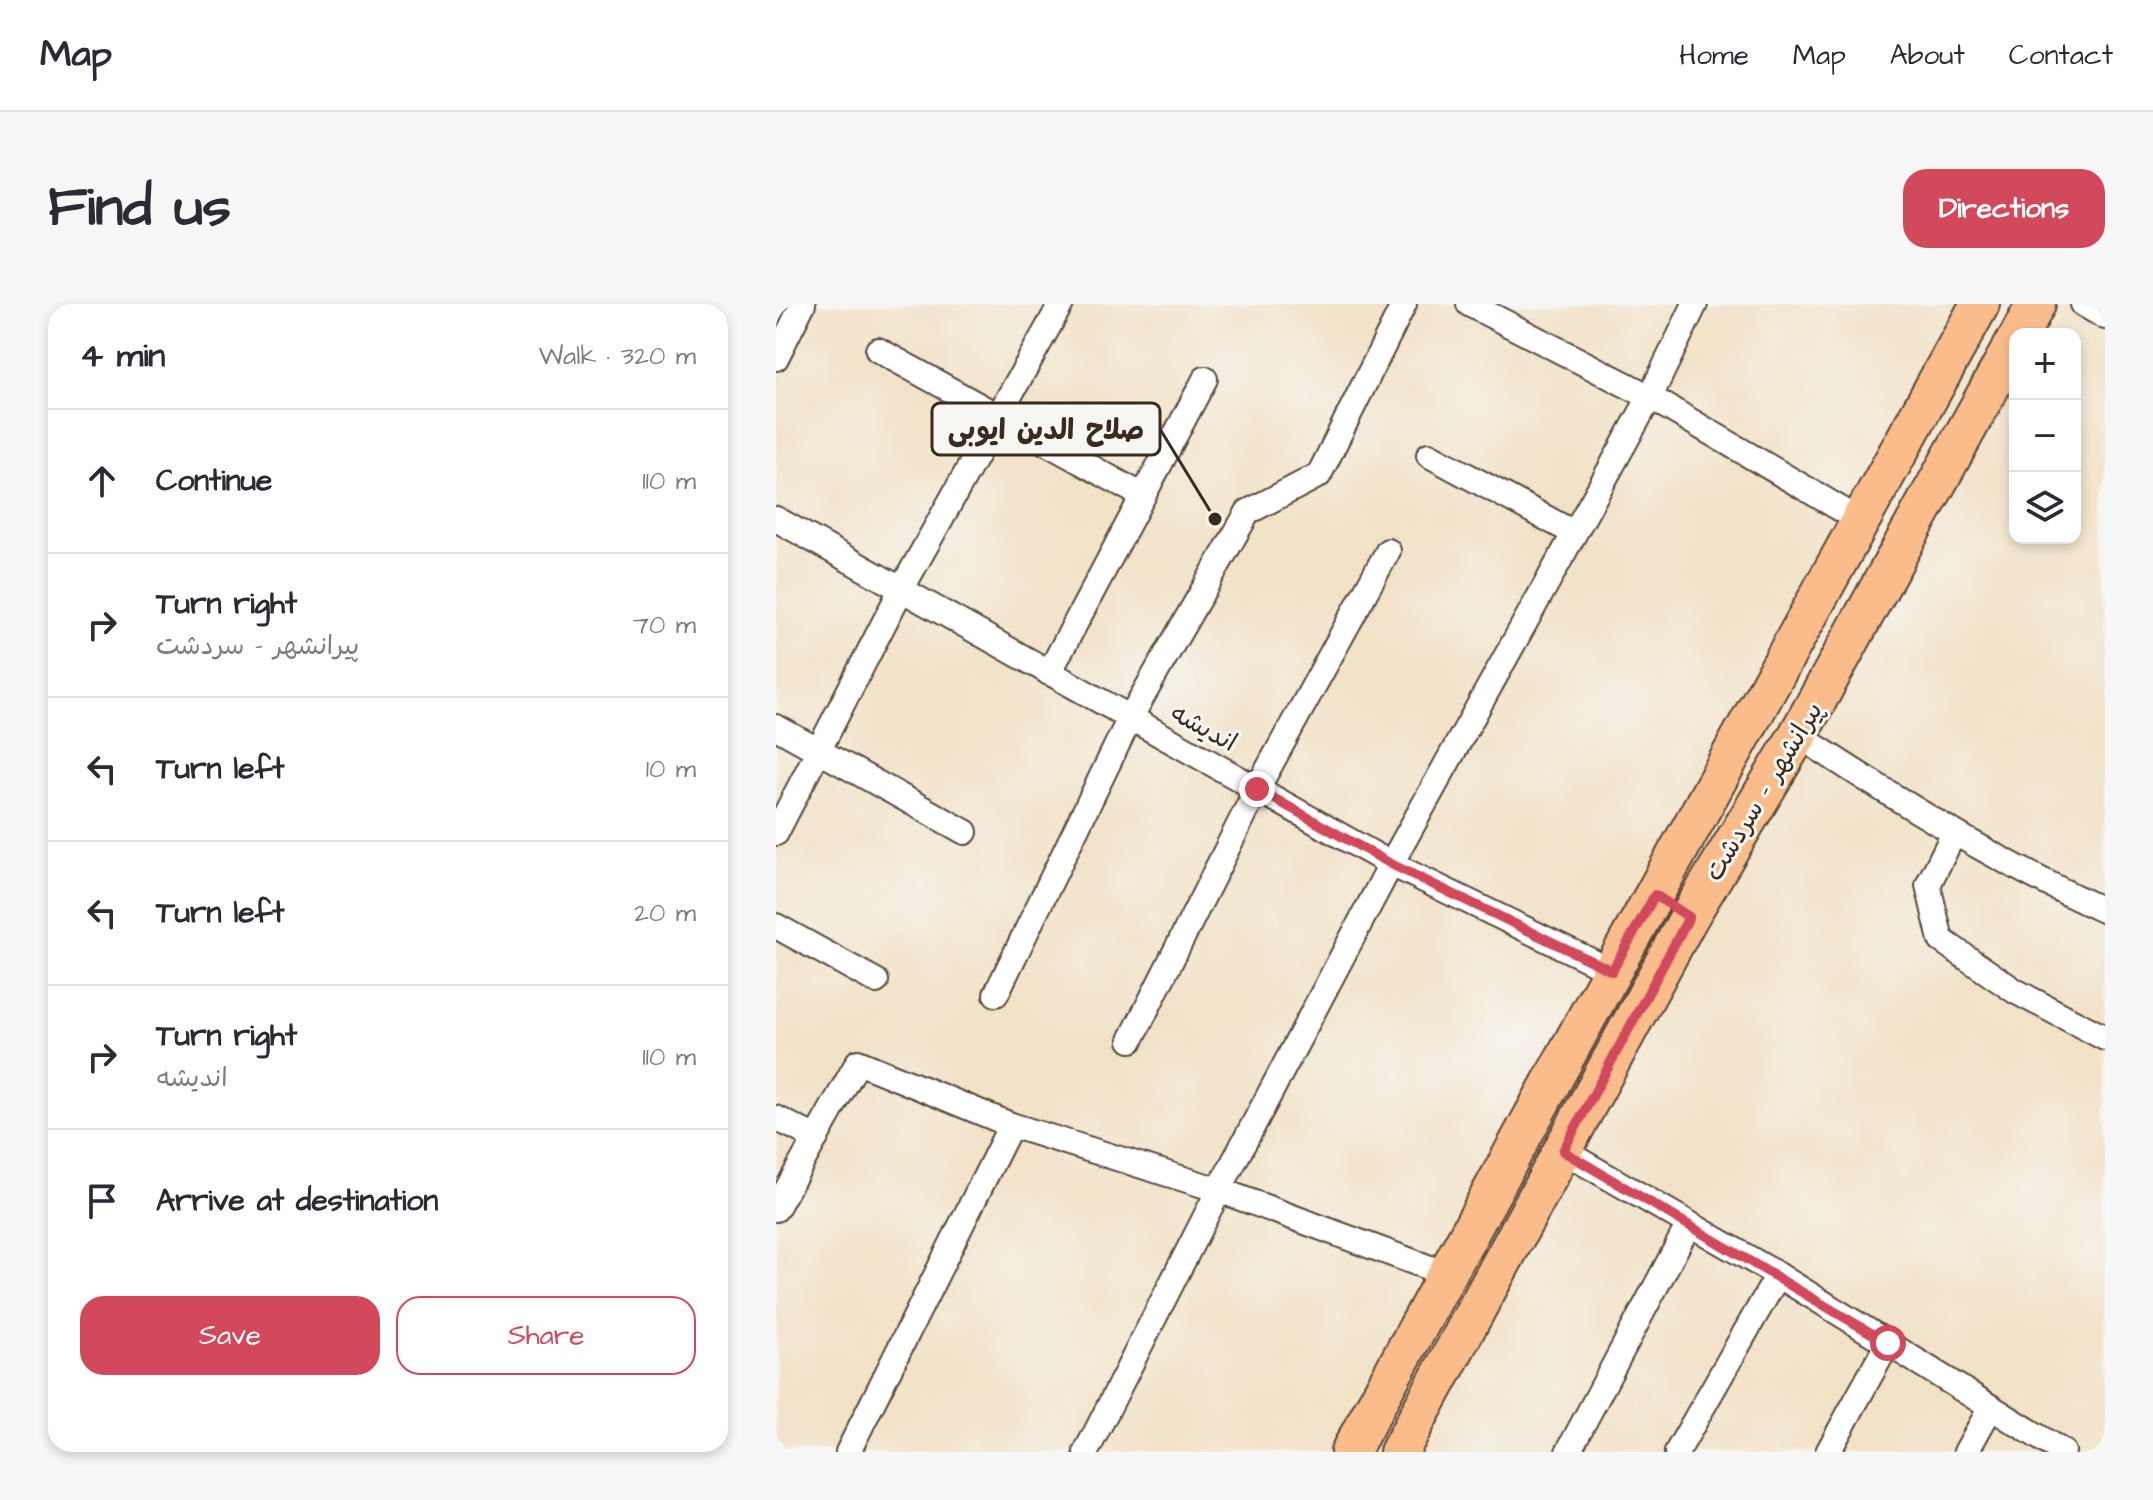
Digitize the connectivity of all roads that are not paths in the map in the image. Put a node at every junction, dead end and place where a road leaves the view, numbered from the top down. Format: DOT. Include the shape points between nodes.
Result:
graph roads {
  1 [pos="803,304"];
  2 [pos="1061,304"];
  3 [pos="1404,304"];
  4 [pos="1469,304"];
  5 [pos="1695,304"];
  6 [pos="1980,304"];
  7 [pos="2036,304"];
  8 [pos="2083,304"];
  9 [pos="2105,317"];
  10 [pos="2023,328"];
  11 [pos="878,350"];
  12 [pos="2009,353"];
  13 [pos="776,358"];
  14 [pos="1205,379"];
  15 [pos="1650,397"];
  16 [pos="999,415"];
  17 [pos="1429,455"];
  18 [pos="1143,496"];
  19 [pos="776,519"];
  20 [pos="1861,521"];
  21 [pos="1574,533"];
  22 [pos="1388,551"];
  23 [pos="901,590"];
  24 [pos="1049,673"];
  25 [pos="1130,718"];
  26 [pos="776,727"];
  27 [pos="1798,735"];
  28 [pos="819,750"];
  29 [pos="1257,789"];
  30 [pos="965,832"];
  31 [pos="776,833"];
  32 [pos="1954,833"];
  33 [pos="1391,864"];
  34 [pos="1655,895"];
  35 [pos="2105,911"];
  36 [pos="1689,917"];
  37 [pos="776,926"];
  38 [pos="1612,971"];
  39 [pos="876,981"];
  40 [pos="996,994"];
  41 [pos="2105,1038"];
  42 [pos="1131,1040"];
  43 [pos="776,1118"];
  44 [pos="1011,1125"];
  45 [pos="816,1138"];
  46 [pos="1563,1151"];
  47 [pos="1219,1190"];
  48 [pos="776,1209"];
  49 [pos="1689,1224"];
  50 [pos="1446,1274"];
  51 [pos="1778,1275"];
  52 [pos="1888,1343"];
  53 [pos="1991,1407"];
  54 [pos="848,1452"];
  55 [pos="1086,1452"];
  56 [pos="1350,1452"];
  57 [pos="1399,1452"];
  58 [pos="1568,1452"];
  59 [pos="1677,1452"];
  60 [pos="1828,1452"];
  61 [pos="1966,1452"];
  62 [pos="2063,1452"];
  1 -- 13 [label="street"];
  2 -- 16 [label="street"];
  3 -- 25 [label="street" via="1319,475 1248,512"];
  4 -- 15 [label="street"];
  5 -- 15 [label="street"];
  6 -- 20 [label="main road"];
  7 -- 10 [label="main road"];
  8 -- 9 [label="street"];
  11 -- 16 [label="street"];
  12 -- 27 [label="main road, پیرانشهر - سردشت"];
  14 -- 18 [label="street"];
  15 -- 20 [label="street"];
  15 -- 21 [label="street"];
  16 -- 18 [label="street"];
  16 -- 23 [label="street"];
  17 -- 21 [label="street"];
  18 -- 24 [label="street"];
  19 -- 23 [label="street, اندیشه"];
  20 -- 34 [label="main road"];
  21 -- 33 [label="street"];
  22 -- 29 [label="street"];
  23 -- 24 [label="street, اندیشه"];
  23 -- 28 [label="street"];
  24 -- 25 [label="street, اندیشه"];
  25 -- 29 [label="street, اندیشه"];
  25 -- 40 [label="street"];
  26 -- 28 [label="street"];
  27 -- 32 [label="street"];
  27 -- 36 [label="main road, پیرانشهر - سردشت"];
  28 -- 30 [label="street"];
  28 -- 31 [label="street"];
  29 -- 33 [label="street, اندیشه"];
  29 -- 42 [label="street"];
  32 -- 35 [label="street"];
  32 -- 41 [label="street" via="1928,885 1941,940 2015,991"];
  33 -- 38 [label="street, اندیشه"];
  33 -- 47 [label="street"];
  34 -- 36 [label="main road"];
  34 -- 38 [label="main road"];
  36 -- 46 [label="main road, پیرانشهر - سردشت"];
  37 -- 39 [label="street"];
  38 -- 50 [label="main road"];
  43 -- 45 [label="street"];
  44 -- 45 [label="street" via="858,1062"];
  44 -- 47 [label="street"];
  44 -- 54 [label="street"];
  45 -- 48 [label="street"];
  46 -- 49 [label="street"];
  46 -- 57 [label="main road, پیرانشهر - سردشت"];
  47 -- 50 [label="street"];
  47 -- 55 [label="street"];
  49 -- 51 [label="street"];
  49 -- 58 [label="street"];
  50 -- 56 [label="main road"];
  51 -- 52 [label="street"];
  51 -- 59 [label="street"];
  52 -- 53 [label="street"];
  52 -- 60 [label="street"];
  53 -- 61 [label="street"];
  53 -- 62 [label="street"];
}
